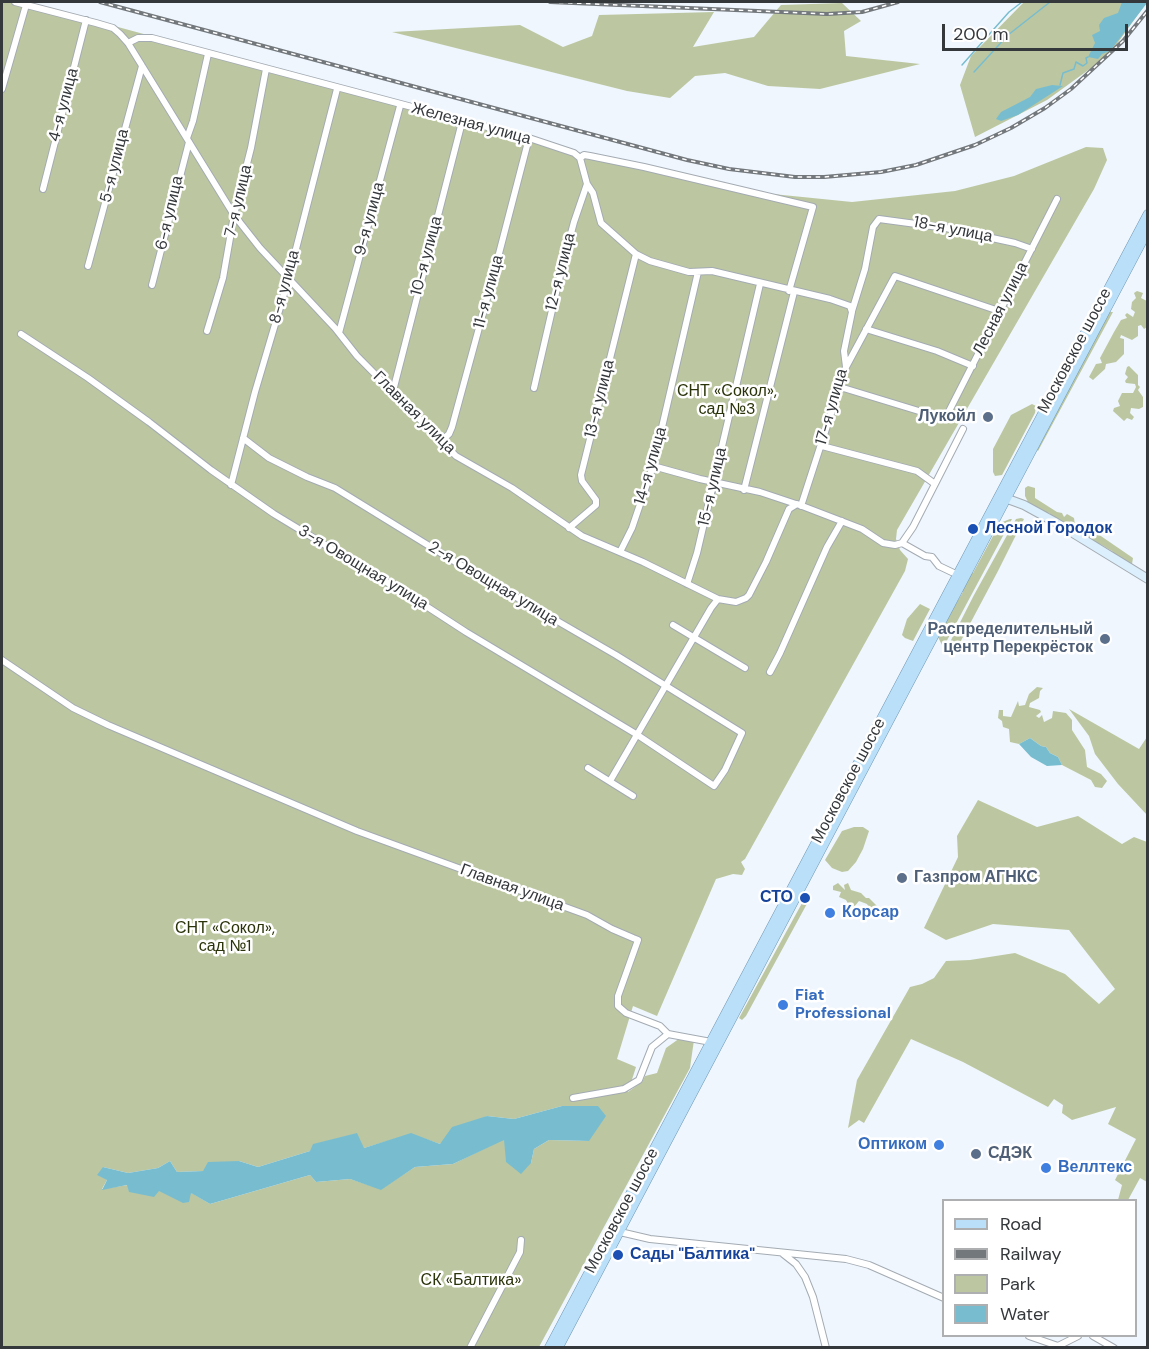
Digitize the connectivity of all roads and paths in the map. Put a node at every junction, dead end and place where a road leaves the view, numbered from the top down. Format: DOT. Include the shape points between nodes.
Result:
graph roads {
  1 [pos="15,2"];
  2 [pos="26,5"];
  3 [pos="86,20"];
  4 [pos="129,43"];
  5 [pos="208,54"];
  6 [pos="142,66"];
  7 [pos="266,69"];
  8 [pos="2,89"];
  9 [pos="337,89"];
  10 [pos="400,105"];
  11 [pos="462,122"];
  12 [pos="528,138"];
  13 [pos="188,140"];
  14 [pos="580,158"];
  15 [pos="587,184"];
  16 [pos="43,189"];
  17 [pos="1057,199"];
  18 [pos="1148,214"];
  19 [pos="234,215"];
  20 [pos="875,223"];
  21 [pos="1148,230"];
  22 [pos="1032,249"];
  23 [pos="636,255"];
  24 [pos="88,266"];
  25 [pos="698,272"];
  26 [pos="289,277"];
  27 [pos="760,284"];
  28 [pos="152,285"];
  29 [pos="791,291"];
  30 [pos="851,309"];
  31 [pos="999,312"];
  32 [pos="866,329"];
  33 [pos="207,331"];
  34 [pos="339,333"];
  35 [pos="21,334"];
  36 [pos="972,366"];
  37 [pos="846,367"];
  38 [pos="840,387"];
  39 [pos="534,388"];
  40 [pos="393,391"];
  41 [pos="963,429"];
  42 [pos="243,438"];
  43 [pos="441,441"];
  44 [pos="822,446"];
  45 [pos="653,466"];
  46 [pos="714,482"];
  47 [pos="935,484"];
  48 [pos="231,485"];
  49 [pos="744,490"];
  50 [pos="1001,498"];
  51 [pos="799,505"];
  52 [pos="842,521"];
  53 [pos="569,528"];
  54 [pos="902,543"];
  55 [pos="620,552"];
  56 [pos="958,575"];
  57 [pos="1148,579"];
  58 [pos="687,584"];
  59 [pos="718,599"];
  60 [pos="673,626"];
  61 [pos="694,637"];
  62 [pos="921,654"];
  63 [pos="2,660"];
  64 [pos="745,668"];
  65 [pos="770,672"];
  66 [pos="666,686"];
  67 [pos="636,734"];
  68 [pos="588,768"];
  69 [pos="610,781"];
  70 [pos="714,786"];
  71 [pos="633,796"];
  72 [pos="668,1035"];
  73 [pos="711,1042"];
  74 [pos="573,1098"];
  75 [pos="616,1230"];
  76 [pos="521,1240"];
  77 [pos="781,1252"];
  78 [pos="942,1297"];
  79 [pos="1033,1337"];
  80 [pos="1074,1337"];
  81 [pos="1096,1337"];
  82 [pos="470,1347"];
  83 [pos="549,1347"];
  84 [pos="558,1347"];
  85 [pos="826,1347"];
  86 [pos="1113,1347"];
  1 -- 2 [label="street, Главная улица"];
  2 -- 3 [label="street, Главная улица"];
  2 -- 8 [label="street"];
  3 -- 4 [label="street, Главная улица" via="113,28"];
  3 -- 16 [label="street, 4-я улица"];
  4 -- 5 [label="street, Железная улица" via="152,38"];
  4 -- 6 [label="street, Главная улица"];
  5 -- 7 [label="street, Железная улица"];
  5 -- 13 [label="street, 6-я улица"];
  6 -- 13 [label="street, Главная улица"];
  6 -- 24 [label="street, 5-я улица"];
  7 -- 9 [label="street, Железная улица"];
  7 -- 19 [label="street, 7-я улица" via="252,148"];
  9 -- 10 [label="street, Железная улица"];
  9 -- 26 [label="street, 8-я улица"];
  10 -- 11 [label="street, Железная улица"];
  10 -- 34 [label="street, 9-я улица"];
  11 -- 12 [label="street, Железная улица"];
  11 -- 40 [label="street, 10-я улица"];
  12 -- 14 [label="street, Железная улица"];
  12 -- 43 [label="street, 11-я улица" via="462,390 449,434"];
  13 -- 19 [label="street, Главная улица"];
  13 -- 28 [label="street, 6-я улица"];
  14 -- 15 [label="street"];
  14 -- 29 [label="street, Железная улица" via="584,155 644,167 813,207"];
  15 -- 23 [label="street" via="601,224"];
  15 -- 39 [label="street, 12-я улица" via="571,233"];
  17 -- 22 [label="street, Лесная улица"];
  18 -- 50 [label="main road, Московское шоссе"];
  19 -- 26 [label="street, Главная улица"];
  19 -- 33 [label="street, 7-я улица" via="223,278"];
  20 -- 22 [label="street, 18-я улица" via="879,219 922,223"];
  20 -- 30 [label="street, 17-я улица"];
  21 -- 50 [label="main road, Московское шоссе"];
  22 -- 31 [label="street, Лесная улица"];
  23 -- 25 [label="street"];
  23 -- 53 [label="street, 13-я улица" via="581,475 597,505"];
  25 -- 27 [label="street"];
  25 -- 45 [label="street, 14-я улица"];
  26 -- 34 [label="street, Главная улица"];
  26 -- 42 [label="street, 8-я улица"];
  27 -- 29 [label="street"];
  27 -- 46 [label="street, 15-я улица"];
  29 -- 30 [label="street" via="830,299"];
  29 -- 49 [label="street"];
  30 -- 37 [label="street, 17-я улица" via="844,351"];
  31 -- 32 [label="street" via="895,276"];
  31 -- 36 [label="street, Лесная улица"];
  32 -- 36 [label="street"];
  32 -- 37 [label="street"];
  34 -- 40 [label="street, Главная улица"];
  35 -- 48 [label="street, 3-я Овощная улица" via="88,378"];
  36 -- 38 [label="street, Лесная улица" via="945,419"];
  37 -- 38 [label="street, 17-я улица"];
  38 -- 44 [label="street, 17-я улица"];
  40 -- 43 [label="street, Главная улица"];
  41 -- 47 [label="street"];
  42 -- 48 [label="street, 8-я улица"];
  42 -- 66 [label="street, 2-я Овощная улица" via="269,458 335,488"];
  43 -- 53 [label="street, Главная улица" via="468,464 512,488"];
  44 -- 47 [label="street" via="923,474"];
  44 -- 51 [label="street, 17-я улица"];
  45 -- 46 [label="street"];
  45 -- 55 [label="street, 14-я улица"];
  46 -- 49 [label="street"];
  46 -- 58 [label="street, 15-я улица"];
  47 -- 54 [label="street"];
  48 -- 67 [label="street, 3-я Овощная улица"];
  49 -- 51 [label="street"];
  50 -- 56 [label="main road, Московское шоссе"];
  50 -- 57 [label="street" via="1055,522"];
  50 -- 62 [label="main road, Московское шоссе"];
  51 -- 52 [label="street"];
  51 -- 59 [label="street, Главная улица" via="789,509 746,598 736,602"];
  52 -- 54 [label="street" via="883,543"];
  52 -- 65 [label="street"];
  53 -- 55 [label="street, Главная улица"];
  54 -- 56 [label="street"];
  55 -- 58 [label="street, Главная улица"];
  56 -- 62 [label="main road, Московское шоссе"];
  58 -- 59 [label="street, Главная улица"];
  59 -- 61 [label="street"];
  60 -- 61 [label="street"];
  61 -- 64 [label="street"];
  61 -- 66 [label="street"];
  62 -- 73 [label="main road, Московское шоссе"];
  62 -- 75 [label="main road, Московское шоссе"];
  63 -- 72 [label="street, Главная улица" via="73,708 108,725 357,831 587,915 638,940 618,1006 660,1026"];
  66 -- 67 [label="street"];
  66 -- 70 [label="street, 2-я Овощная улица" via="742,733"];
  67 -- 69 [label="street"];
  67 -- 70 [label="street, 3-я Овощная улица"];
  68 -- 69 [label="street"];
  69 -- 71 [label="street"];
  72 -- 73 [label="street, Главная улица"];
  72 -- 74 [label="street" via="652,1047 639,1080 624,1089"];
  73 -- 75 [label="main road, Московское шоссе"];
  75 -- 77 [label="street" via="650,1239"];
  75 -- 83 [label="main road, Московское шоссе"];
  75 -- 84 [label="main road, Московское шоссе"];
  76 -- 82 [label="street" via="520,1252"];
  77 -- 78 [label="street" via="870,1265"];
  77 -- 85 [label="street" via="805,1277"];
  79 -- 80 [label="street" via="1058,1346"];
  81 -- 86 [label="street"];
}
